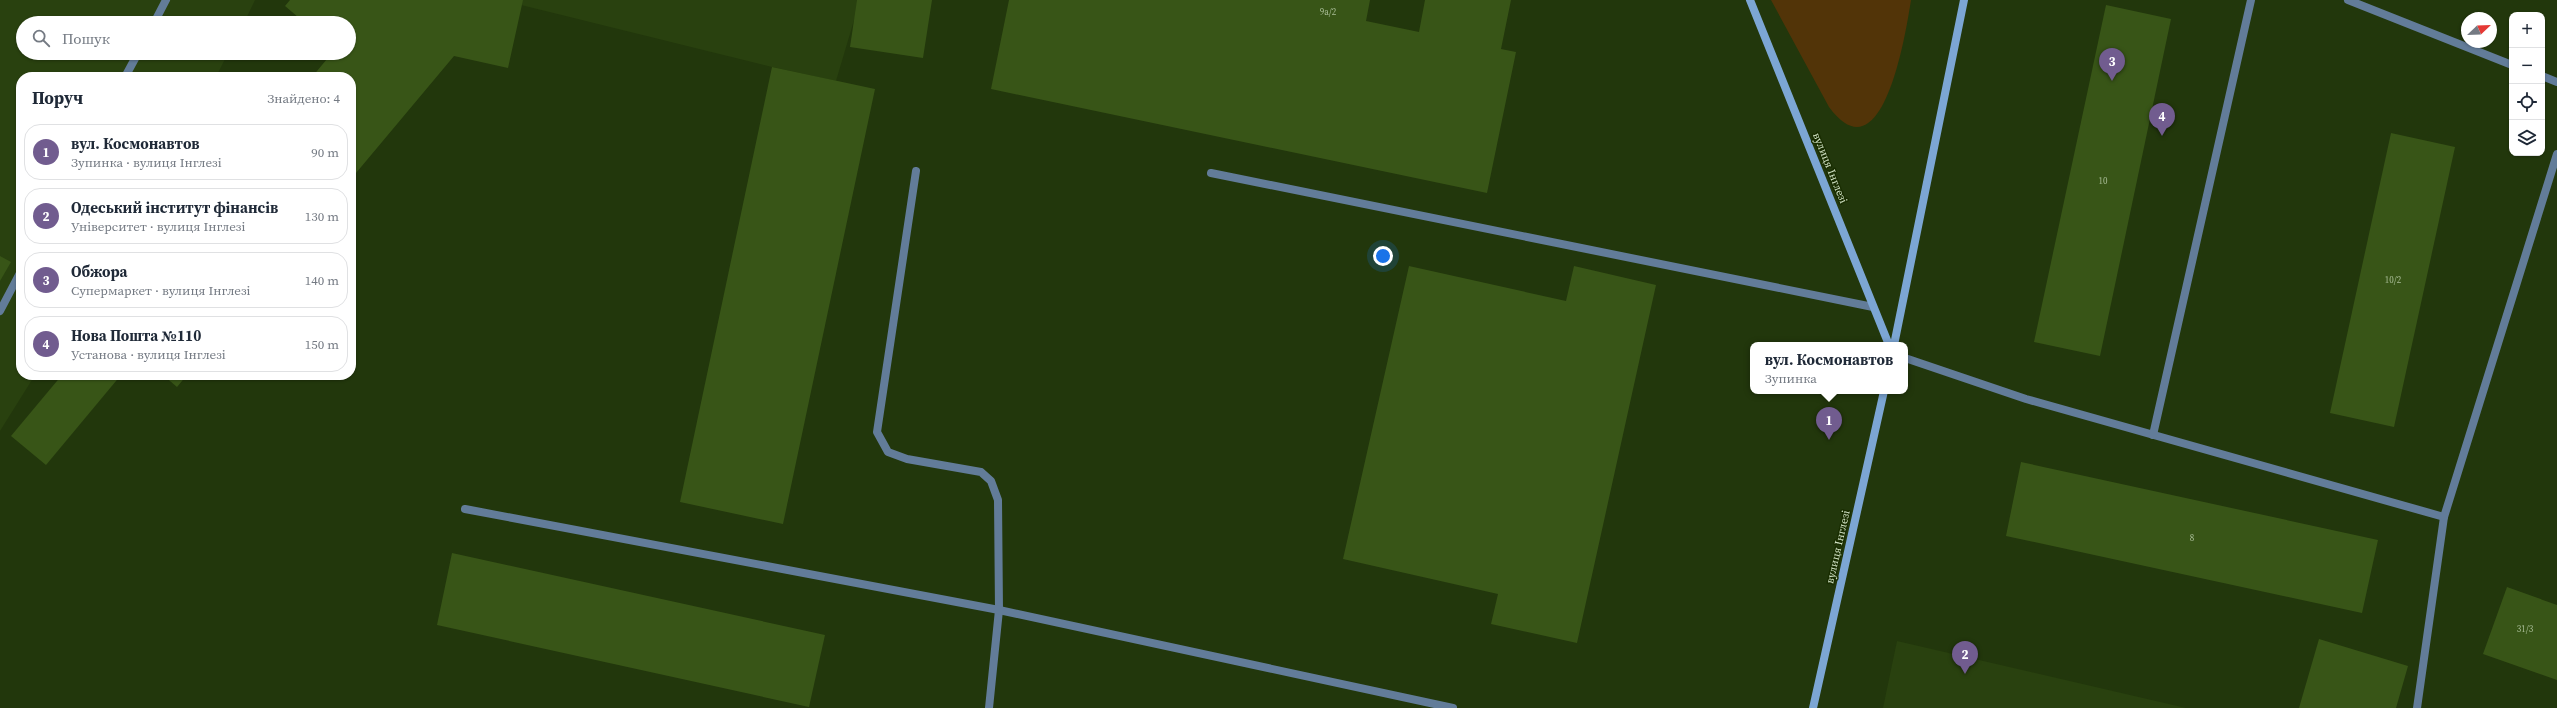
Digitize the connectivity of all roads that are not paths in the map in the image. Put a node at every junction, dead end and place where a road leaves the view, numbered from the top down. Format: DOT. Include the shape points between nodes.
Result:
graph roads {
  1 [pos="166,0"];
  2 [pos="1750,0"];
  3 [pos="1964,0"];
  4 [pos="2251,0"];
  5 [pos="2348,0"];
  6 [pos="158,16"];
  7 [pos="134,60"];
  8 [pos="2509,63"];
  9 [pos="128,72"];
  10 [pos="2545,77"];
  11 [pos="2557,82"];
  12 [pos="2557,154"];
  13 [pos="916,171"];
  14 [pos="1210,174"];
  15 [pos="16,281"];
  16 [pos="1873,307"];
  17 [pos="0,311"];
  18 [pos="1888,342"];
  19 [pos="1895,342"];
  20 [pos="1908,359"];
  21 [pos="1883,394"];
  22 [pos="2152,435"];
  23 [pos="465,509"];
  24 [pos="2444,517"];
  25 [pos="999,610"];
  26 [pos="989,708"];
  27 [pos="1453,708"];
  28 [pos="1813,708"];
  29 [pos="2417,708"];
  1 -- 6 [label="lane"];
  2 -- 16 [label="main road, вулиця Інглезі"];
  3 -- 19 [label="main road"];
  4 -- 22 [label="lane"];
  5 -- 8 [label="lane"];
  7 -- 9 [label="lane"];
  10 -- 11 [label="lane"];
  12 -- 24 [label="lane"];
  13 -- 25 [label="lane" via="877,432 888,452 906,458 981,472 991,481 998,500"];
  14 -- 16 [label="lane"];
  15 -- 17 [label="lane"];
  16 -- 18 [label="main road, вулиця Інглезі"];
  20 -- 22 [label="lane" via="2026,399"];
  21 -- 28 [label="main road, вулиця Інглезі"];
  22 -- 24 [label="lane"];
  23 -- 25 [label="lane"];
  24 -- 29 [label="lane"];
  25 -- 26 [label="lane"];
  25 -- 27 [label="lane"];
}
